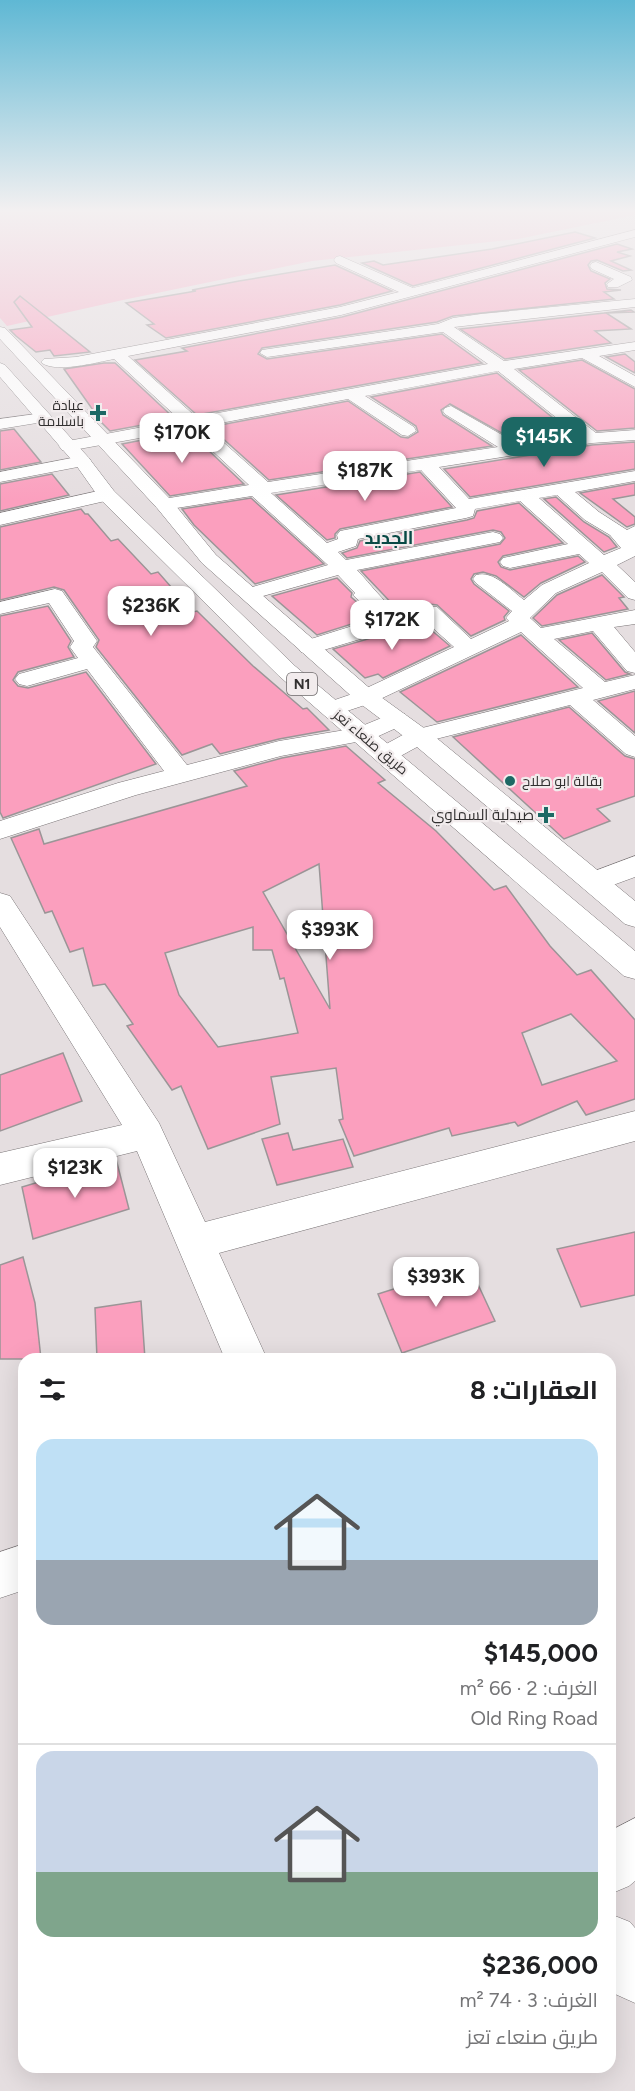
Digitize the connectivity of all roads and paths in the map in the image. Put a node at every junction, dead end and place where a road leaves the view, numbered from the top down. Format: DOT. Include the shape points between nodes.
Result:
graph roads {
  1 [pos="334,307"];
  2 [pos="353,307"];
  3 [pos="524,307"];
  4 [pos="590,307"];
  5 [pos="536,313"];
  6 [pos="433,314"];
  7 [pos="319,315"];
  8 [pos="549,323"];
  9 [pos="449,325"];
  10 [pos="0,331"];
  11 [pos="603,335"];
  12 [pos="357,340"];
  13 [pos="629,347"];
  14 [pos="376,352"];
  15 [pos="267,353"];
  16 [pos="117,354"];
  17 [pos="585,354"];
  18 [pos="41,363"];
  19 [pos="501,366"];
  20 [pos="0,368"];
  21 [pos="424,381"];
  22 [pos="635,382"];
  23 [pos="447,393"];
  24 [pos="351,394"];
  25 [pos="451,411"];
  26 [pos="43,418"];
  27 [pos="0,424"];
  28 [pos="192,424"];
  29 [pos="408,430"];
  30 [pos="635,435"];
  31 [pos="588,439"];
  32 [pos="104,440"];
  33 [pos="506,451"];
  34 [pos="75,454"];
  35 [pos="426,464"];
  36 [pos="0,477"];
  37 [pos="632,480"];
  38 [pos="532,484"];
  39 [pos="259,488"];
  40 [pos="107,495"];
  41 [pos="164,504"];
  42 [pos="465,508"];
  43 [pos="435,518"];
  44 [pos="0,519"];
  45 [pos="404,524"];
  46 [pos="634,542"];
  47 [pos="464,543"];
  48 [pos="582,547"];
  49 [pos="429,549"];
  50 [pos="324,550"];
  51 [pos="603,564"];
  52 [pos="342,567"];
  53 [pos="483,579"];
  54 [pos="632,587"];
  55 [pos="546,591"];
  56 [pos="249,594"];
  57 [pos="0,608"];
  58 [pos="635,617"];
  59 [pos="394,620"];
  60 [pos="528,623"];
  61 [pos="599,624"];
  62 [pos="309,647"];
  63 [pos="469,649"];
  64 [pos="92,661"];
  65 [pos="635,666"];
  66 [pos="27,680"];
  67 [pos="635,682"];
  68 [pos="600,690"];
  69 [pos="574,696"];
  70 [pos="366,697"];
  71 [pos="332,710"];
  72 [pos="396,719"];
  73 [pos="363,734"];
  74 [pos="419,736"];
  75 [pos="635,749"];
  76 [pos="386,754"];
  77 [pos="181,776"];
  78 [pos="0,830"];
  79 [pos="635,866"];
  80 [pos="594,882"];
  81 [pos="0,903"];
  82 [pos="635,917"];
  83 [pos="635,968"];
  84 [pos="635,1126"];
  85 [pos="147,1134"];
  86 [pos="0,1169"];
  87 [pos="195,1242"];
  88 [pos="243,1353"];
  89 [pos="18,1569"];
  90 [pos="0,1575"];
  91 [pos="635,1845"];
  92 [pos="616,1861"];
  93 [pos="616,1950"];
  94 [pos="635,1974"];
  1 -- 18 [label="main road" via="67,354"];
  2 -- 7 [label="main road"];
  3 -- 5 [label="main road"];
  4 -- 5 [label="main road"];
  5 -- 8 [label="main road"];
  5 -- 9 [label="main road"];
  6 -- 9 [label="main road"];
  7 -- 12 [label="main road"];
  7 -- 16 [label="main road"];
  9 -- 12 [label="main road"];
  9 -- 19 [label="main road"];
  10 -- 18 [label="main road, طريق صنعاء تعز / N1"];
  11 -- 13 [label="main road"];
  12 -- 14 [label="main road"];
  12 -- 15 [label="main road"];
  13 -- 17 [label="main road"];
  16 -- 18 [label="main road" via="76,362"];
  16 -- 28 [label="main road"];
  17 -- 19 [label="main road"];
  17 -- 22 [label="main road"];
  18 -- 32 [label="main road, طريق صنعاء تعز / N1"];
  19 -- 21 [label="main road"];
  19 -- 31 [label="main road"];
  20 -- 26 [label="main road, طريق صنعاء تعز / N1"];
  21 -- 23 [label="main road"];
  21 -- 24 [label="main road"];
  24 -- 28 [label="main road"];
  24 -- 29 [label="main road"];
  25 -- 33 [label="main road"];
  26 -- 27 [label="main road"];
  26 -- 34 [label="main road, طريق صنعاء تعز / N1"];
  28 -- 32 [label="main road"];
  28 -- 39 [label="main road"];
  30 -- 31 [label="main road"];
  31 -- 33 [label="main road"];
  31 -- 37 [label="main road"];
  32 -- 34 [label="main road"];
  32 -- 41 [label="main road, طريق صنعاء تعز / N1"];
  33 -- 35 [label="main road"];
  33 -- 38 [label="main road"];
  34 -- 36 [label="main road"];
  34 -- 40 [label="main road, طريق صنعاء تعز / N1"];
  35 -- 39 [label="main road"];
  35 -- 42 [label="main road"];
  37 -- 38 [label="main road"];
  38 -- 42 [label="main road"];
  38 -- 46 [label="main road"];
  38 -- 48 [label="main road"];
  39 -- 41 [label="main road"];
  39 -- 50 [label="main road"];
  40 -- 44 [label="main road"];
  40 -- 71 [label="main road, طريق صنعاء تعز / N1"];
  41 -- 56 [label="main road, طريق صنعاء تعز / N1" via="209,559"];
  42 -- 43 [label="main road"];
  42 -- 47 [label="main road" via="493,538"];
  43 -- 45 [label="main road"];
  43 -- 47 [label="main road"];
  45 -- 49 [label="main road"];
  45 -- 50 [label="main road" via="347,535 349,542"];
  46 -- 51 [label="main road" via="630,551"];
  47 -- 49 [label="main road"];
  48 -- 51 [label="main road"];
  48 -- 55 [label="main road" via="510,562"];
  49 -- 52 [label="main road"];
  50 -- 52 [label="main road"];
  51 -- 54 [label="main road"];
  51 -- 55 [label="main road"];
  52 -- 56 [label="main road"];
  52 -- 59 [label="main road" via="366,591 364,595"];
  53 -- 60 [label="main road"];
  55 -- 60 [label="main road"];
  56 -- 62 [label="main road, طريق صنعاء تعز / N1"];
  57 -- 64 [label="main road" via="55,595 86,641 81,647"];
  58 -- 61 [label="main road"];
  59 -- 62 [label="main road"];
  59 -- 63 [label="main road" via="429,612"];
  60 -- 61 [label="main road"];
  60 -- 63 [label="main road"];
  60 -- 68 [label="main road"];
  61 -- 65 [label="main road"];
  62 -- 70 [label="main road, طريق صنعاء تعز / N1"];
  63 -- 70 [label="main road"];
  64 -- 66 [label="main road"];
  64 -- 77 [label="main road"];
  67 -- 68 [label="main road"];
  68 -- 69 [label="main road"];
  69 -- 74 [label="main road"];
  69 -- 75 [label="main road"];
  70 -- 71 [label="main road"];
  70 -- 72 [label="main road, طريق صنعاء تعز / N1"];
  71 -- 73 [label="main road, طريق صنعاء تعز / N1"];
  72 -- 73 [label="main road"];
  72 -- 74 [label="main road, طريق صنعاء تعز / N1"];
  73 -- 76 [label="main road, طريق صنعاء تعز / N1"];
  73 -- 77 [label="main road" via="279,749"];
  74 -- 76 [label="main road"];
  74 -- 80 [label="main road, طريق صنعاء تعز / N1"];
  76 -- 83 [label="main road, طريق صنعاء تعز / N1"];
  77 -- 78 [label="main road"];
  79 -- 80 [label="main road"];
  80 -- 82 [label="main road, طريق صنعاء تعز / N1"];
  81 -- 85 [label="main road"];
  84 -- 87 [label="main road"];
  85 -- 86 [label="main road"];
  85 -- 87 [label="main road"];
  87 -- 88 [label="main road"];
  89 -- 90 [label="main road"];
  91 -- 92 [label="main road"];
  93 -- 94 [label="main road"];
}
